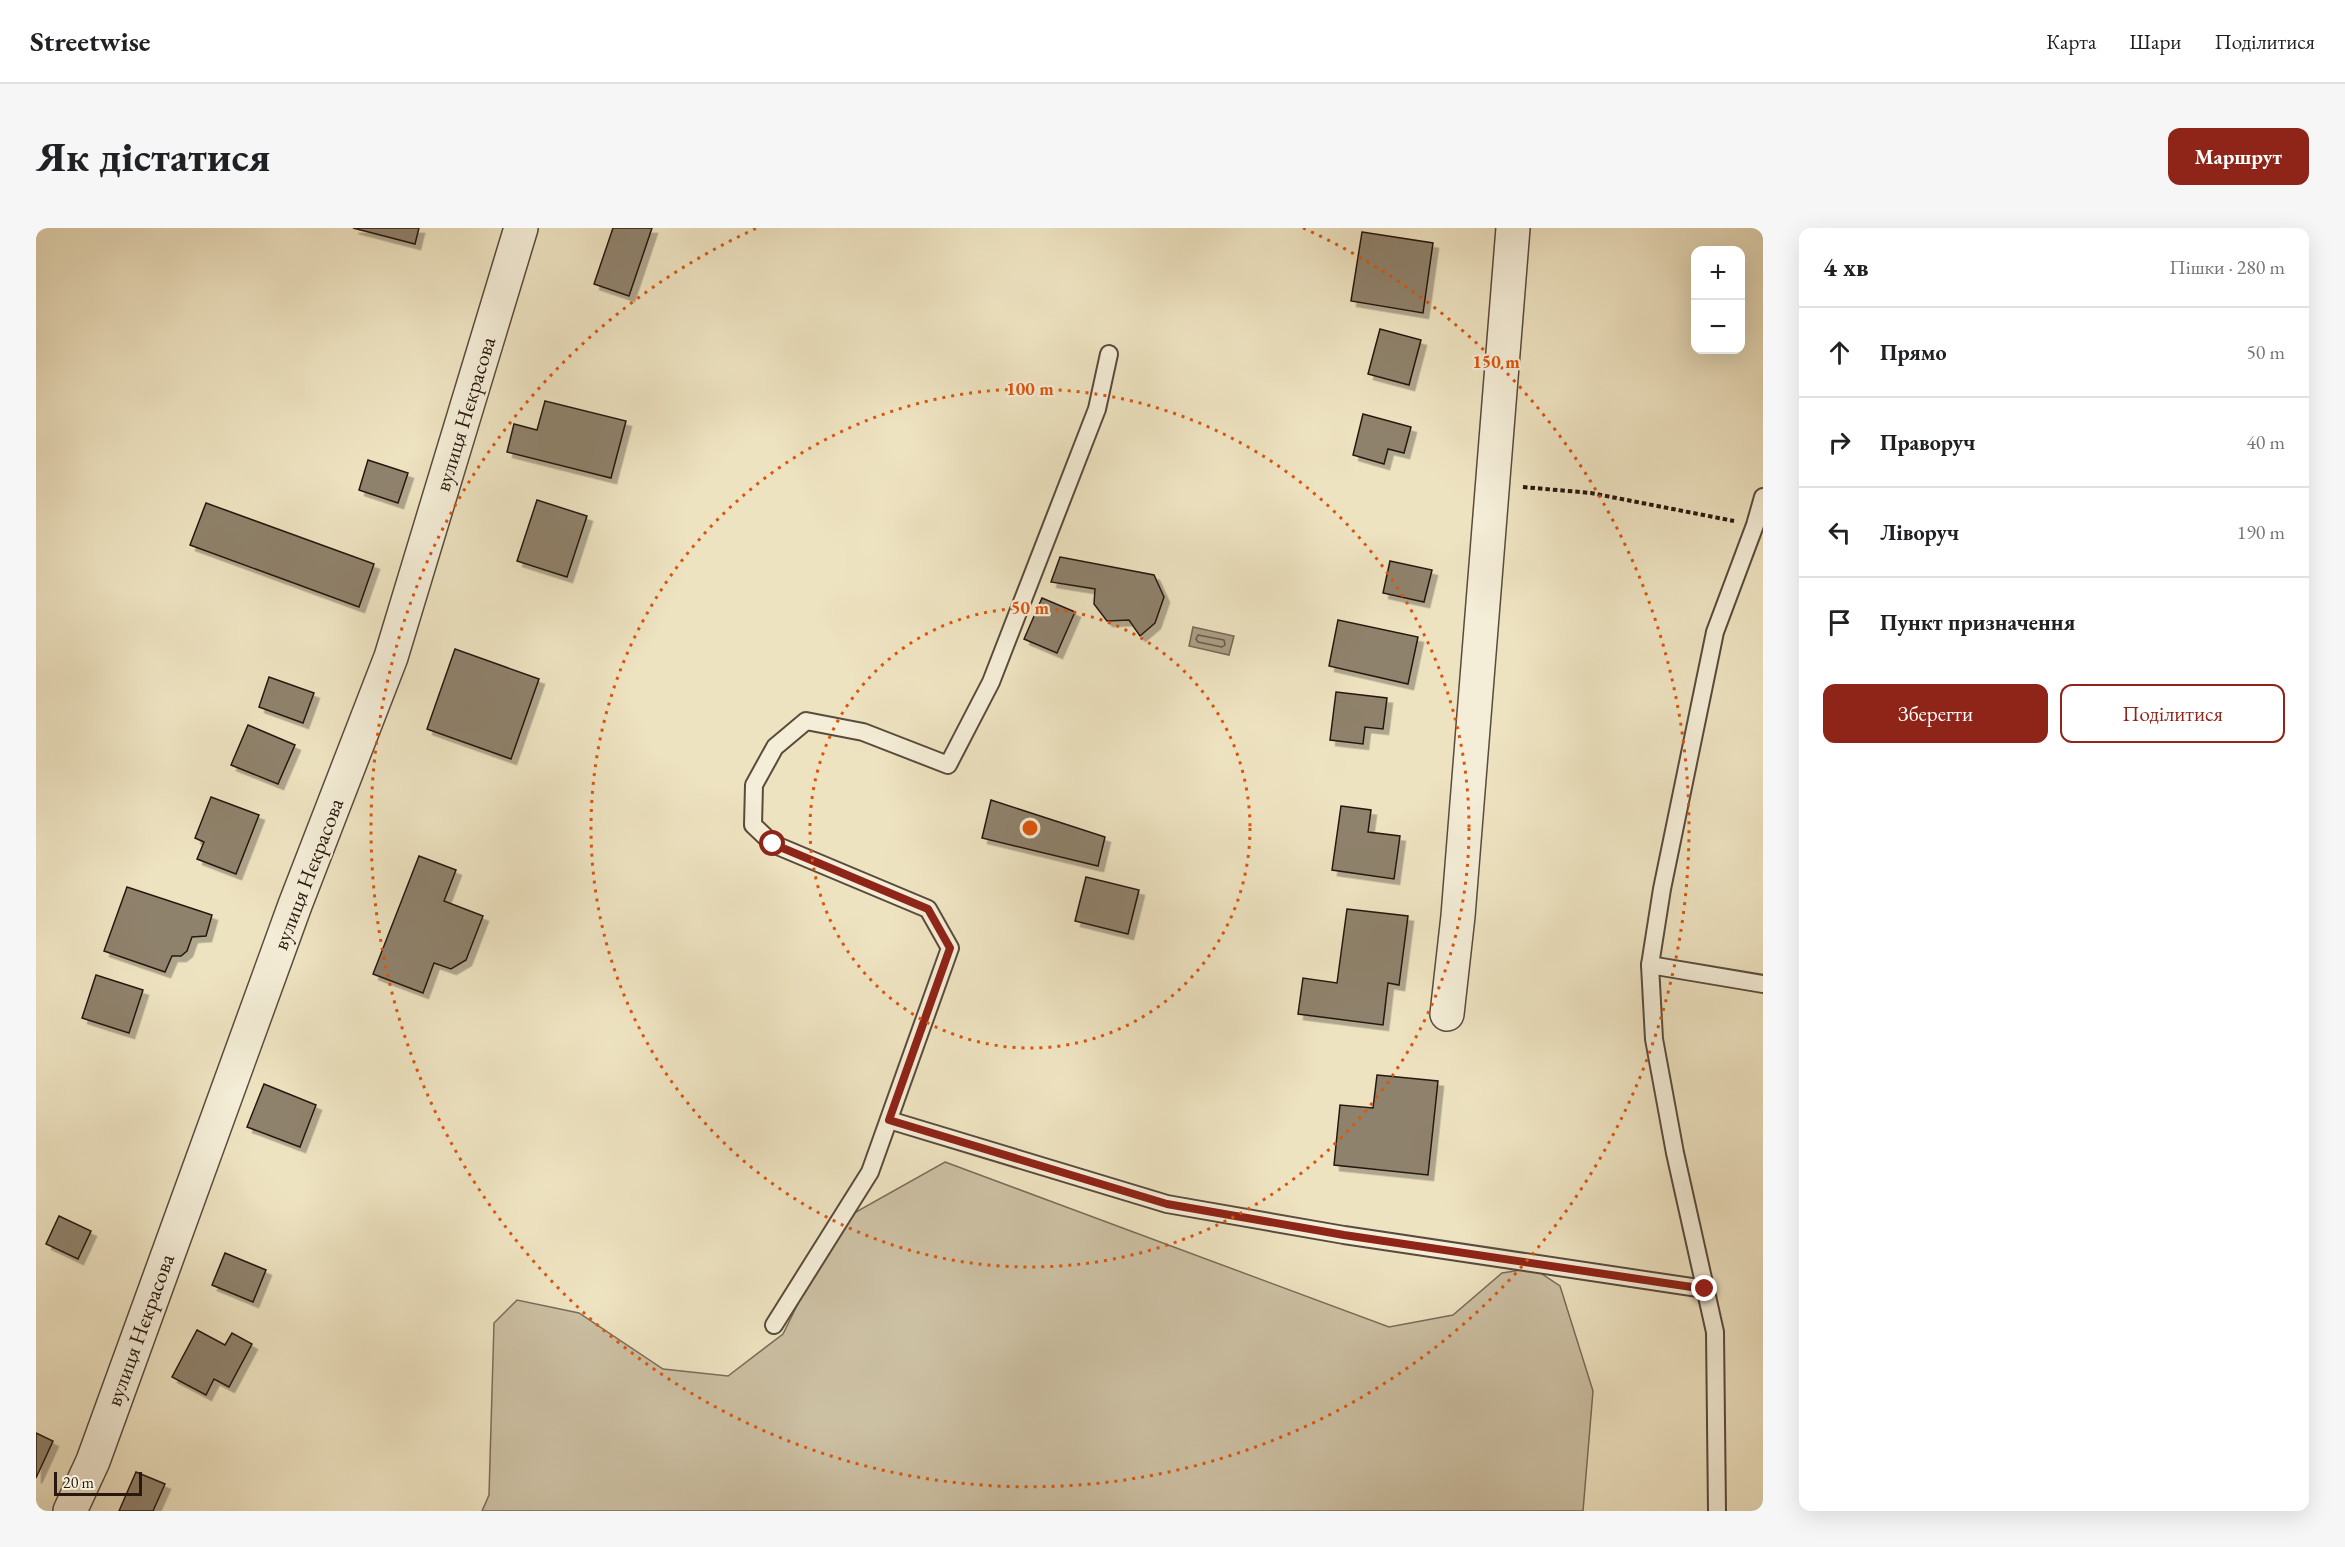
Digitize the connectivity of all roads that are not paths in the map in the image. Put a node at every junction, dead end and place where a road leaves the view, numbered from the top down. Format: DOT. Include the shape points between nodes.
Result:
graph roads {
  1 [pos="521,228"];
  2 [pos="1513,228"];
  3 [pos="1109,354"];
  4 [pos="1763,497"];
  5 [pos="1650,965"];
  6 [pos="1763,984"];
  7 [pos="1447,1014"];
  8 [pos="889,1120"];
  9 [pos="1705,1289"];
  10 [pos="774,1325"];
  11 [pos="70,1511"];
  12 [pos="1718,1511"];
  1 -- 11 [label="street, вулиця Нєкрасова" via="391,657 295,905 93,1461"];
  2 -- 7 [label="street"];
  3 -- 8 [label="lane" via="1097,409 995,671 948,765 863,732 806,721 775,747 754,785 753,825 773,844 928,909 950,948"];
  4 -- 5 [label="lane" via="1715,632"];
  5 -- 6 [label="lane"];
  5 -- 9 [label="lane" via="1654,1040"];
  8 -- 9 [label="lane" via="1167,1204"];
  8 -- 10 [label="lane" via="870,1172"];
  9 -- 12 [label="lane" via="1715,1332"];
}
